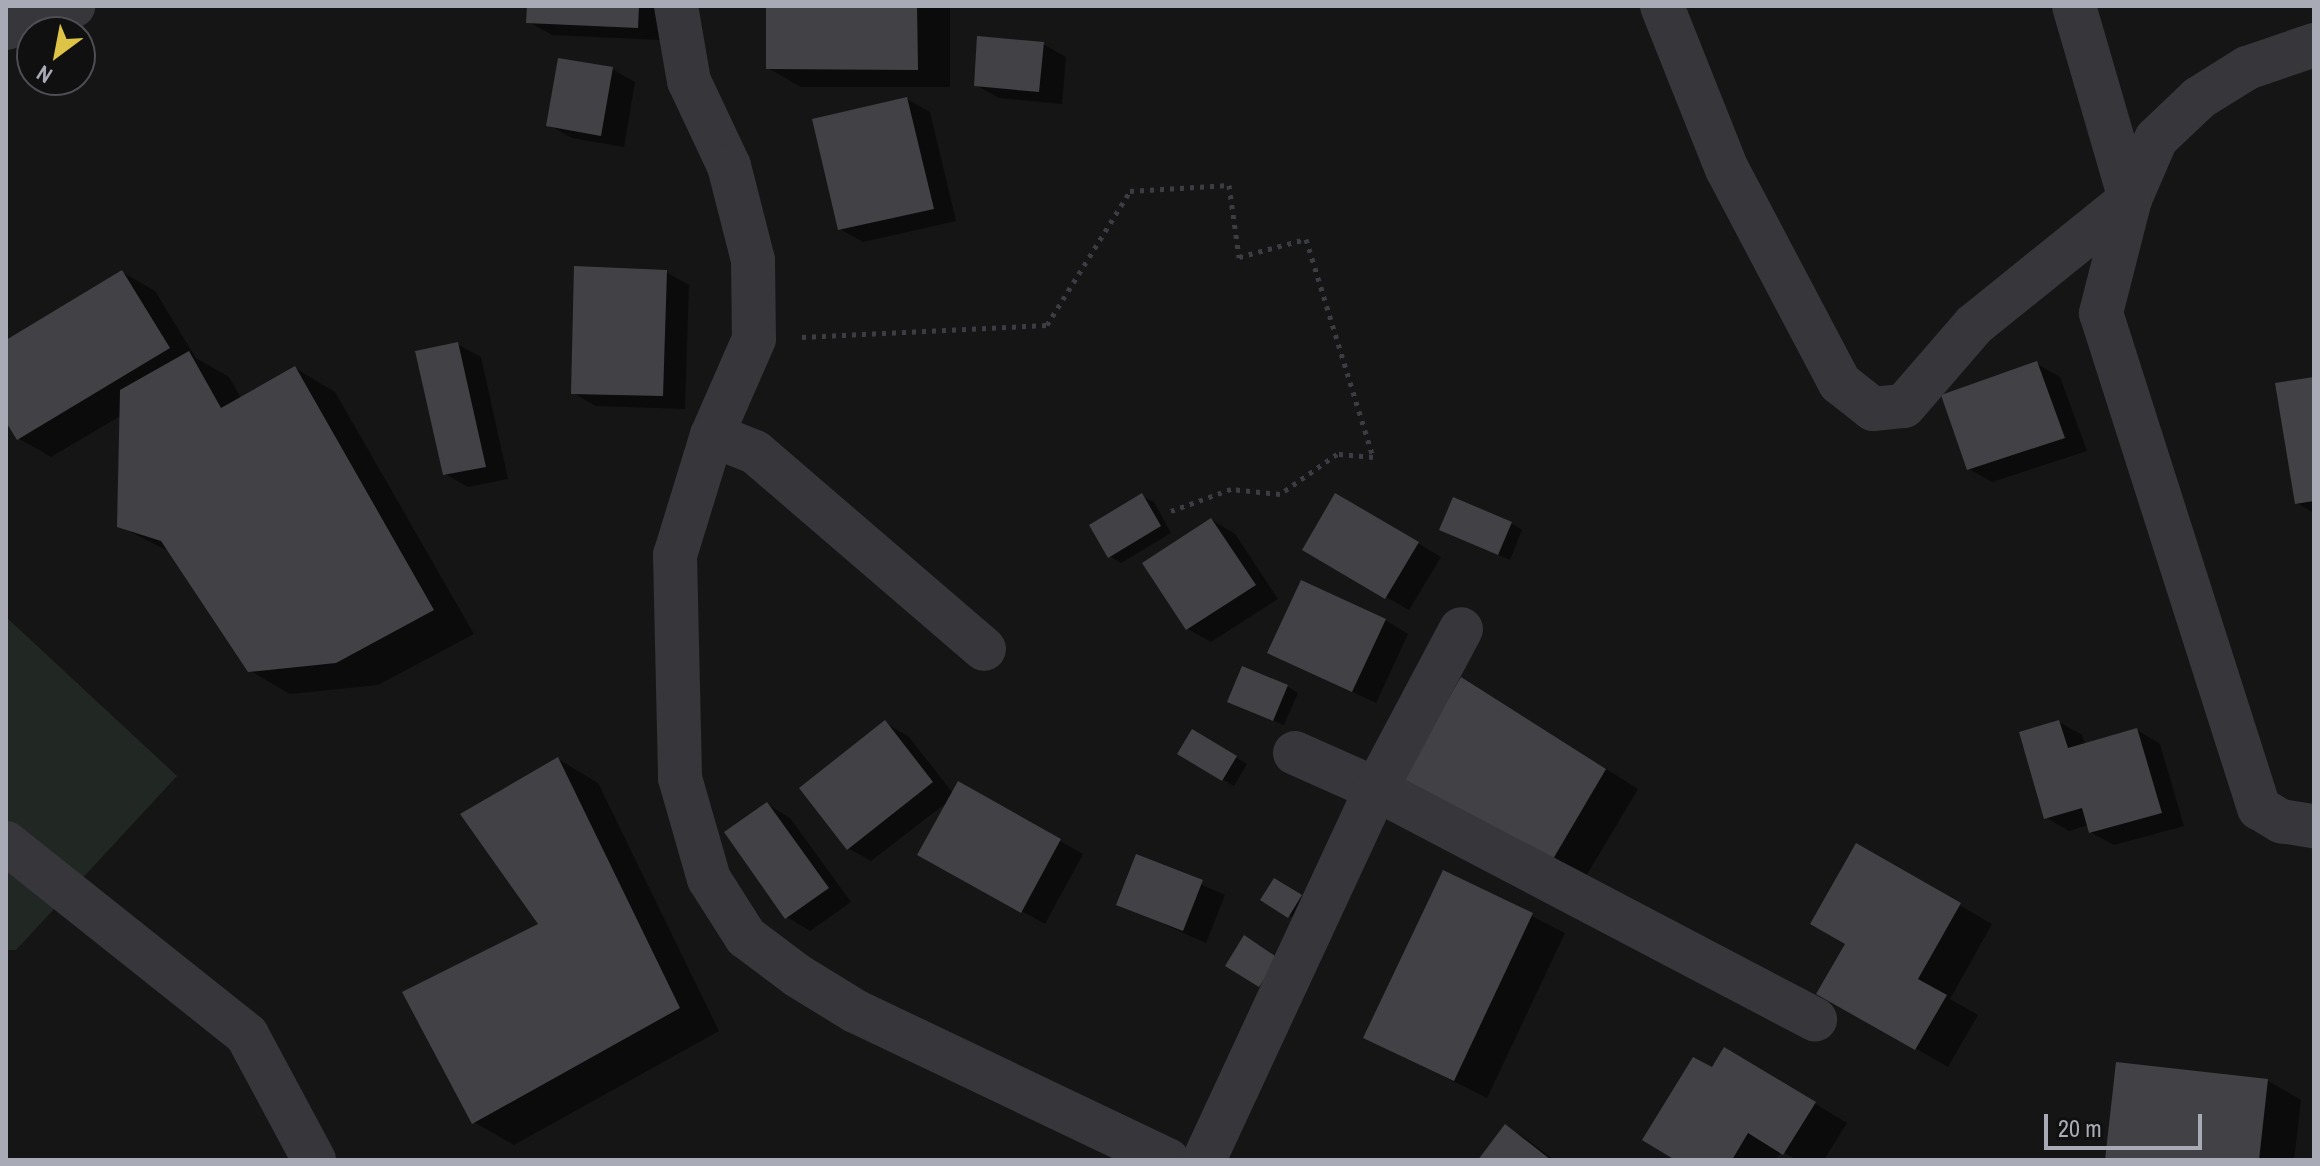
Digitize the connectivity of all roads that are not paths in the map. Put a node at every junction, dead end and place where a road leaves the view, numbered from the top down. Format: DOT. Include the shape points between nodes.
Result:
graph roads {
  1 [pos="73,6"];
  2 [pos="676,6"];
  3 [pos="1662,6"];
  4 [pos="2074,6"];
  5 [pos="6,28"];
  6 [pos="2314,45"];
  7 [pos="2130,199"];
  8 [pos="712,435"];
  9 [pos="1461,629"];
  10 [pos="984,649"];
  11 [pos="1295,753"];
  12 [pos="1376,789"];
  13 [pos="2314,826"];
  14 [pos="6,843"];
  15 [pos="1815,1019"];
  16 [pos="314,1160"];
  17 [pos="1168,1160"];
  18 [pos="1204,1160"];
  1 -- 5 [label="street"];
  2 -- 8 [label="street" via="689,81 729,166 753,260 754,339"];
  3 -- 7 [label="street" via="1734,182 1840,383 1873,409 1904,406 1974,325"];
  4 -- 7 [label="street"];
  6 -- 7 [label="street" via="2247,68 2199,98 2156,139"];
  7 -- 13 [label="street" via="2101,313 2259,808 2281,821"];
  8 -- 10 [label="street" via="755,452"];
  8 -- 17 [label="street" via="675,555 680,778 709,879 746,937 855,1011"];
  9 -- 12 [label="street"];
  11 -- 12 [label="street"];
  12 -- 15 [label="street"];
  12 -- 18 [label="street"];
  14 -- 16 [label="street" via="247,1035"];
}
